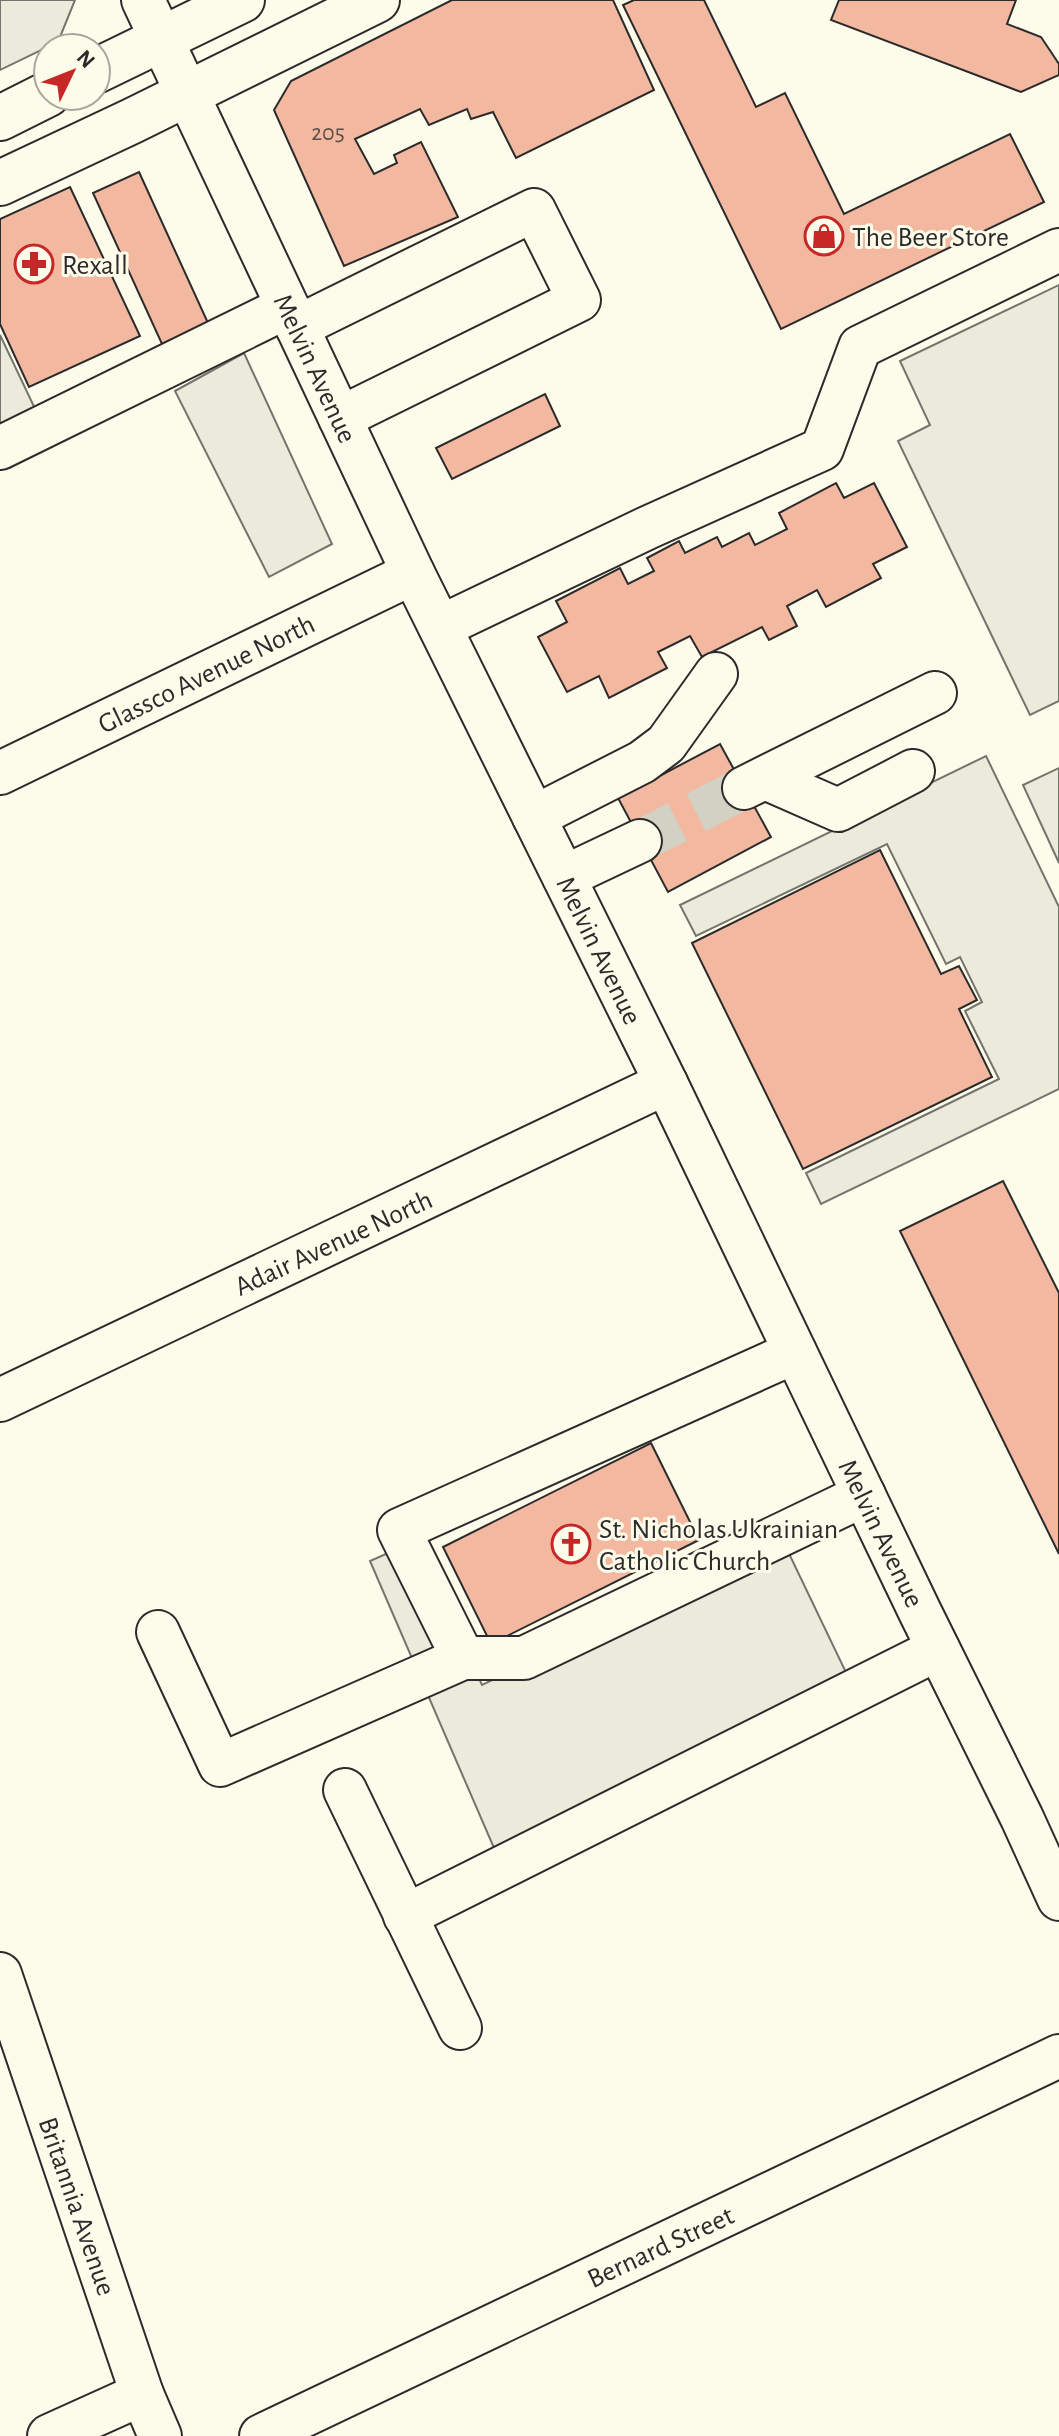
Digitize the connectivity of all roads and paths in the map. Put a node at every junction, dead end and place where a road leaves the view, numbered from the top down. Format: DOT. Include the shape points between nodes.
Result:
graph roads {
  1 [pos="143,0"];
  2 [pos="242,0"];
  3 [pos="377,0"];
  4 [pos="161,39"];
  5 [pos="112,63"];
  6 [pos="186,93"];
  7 [pos="32,102"];
  8 [pos="0,118"];
  9 [pos="0,183"];
  10 [pos="1059,250"];
  11 [pos="292,317"];
  12 [pos="340,418"];
  13 [pos="0,448"];
  14 [pos="413,573"];
  15 [pos="440,627"];
  16 [pos="716,674"];
  17 [pos="935,693"];
  18 [pos="913,771"];
  19 [pos="0,773"];
  20 [pos="534,817"];
  21 [pos="640,841"];
  22 [pos="564,877"];
  23 [pos="666,1083"];
  24 [pos="795,1352"];
  25 [pos="0,1400"];
  26 [pos="864,1495"];
  27 [pos="158,1632"];
  28 [pos="938,1649"];
  29 [pos="463,1658"];
  30 [pos="345,1790"];
  31 [pos="1059,1899"];
  32 [pos="405,1916"];
  33 [pos="0,1974"];
  34 [pos="460,2028"];
  35 [pos="1059,2056"];
  36 [pos="142,2394"];
  37 [pos="49,2436"];
  38 [pos="160,2436"];
  39 [pos="261,2436"];
  1 -- 4 [label="street, Melvin Avenue"];
  2 -- 4 [label="main road"];
  3 -- 6 [label="main road"];
  4 -- 5 [label="main road"];
  4 -- 6 [label="street, Melvin Avenue"];
  6 -- 9 [label="main road"];
  6 -- 11 [label="street, Melvin Avenue"];
  7 -- 8 [label="main road"];
  10 -- 15 [label="street" via="860,347 822,449"];
  11 -- 12 [label="street, Melvin Avenue"];
  11 -- 12 [label="street" via="534,210 579,300"];
  11 -- 13 [label="street"];
  12 -- 14 [label="street, Melvin Avenue"];
  14 -- 15 [label="street, Melvin Avenue"];
  14 -- 19 [label="street, Glassco Avenue North"];
  15 -- 20 [label="street, Melvin Avenue"];
  16 -- 20 [label="street" via="666,744 642,762"];
  17 -- 18 [label="street" via="754,783 838,810"];
  20 -- 22 [label="street, Melvin Avenue"];
  21 -- 22 [label="street"];
  22 -- 23 [label="street, Melvin Avenue"];
  23 -- 24 [label="street, Melvin Avenue"];
  23 -- 25 [label="street, Adair Avenue North"];
  24 -- 26 [label="street, Melvin Avenue"];
  24 -- 29 [label="street" via="399,1530"];
  26 -- 28 [label="street, Melvin Avenue"];
  26 -- 29 [label="street" via="524,1658"];
  27 -- 29 [label="street" via="220,1765"];
  28 -- 31 [label="street, Melvin Avenue"];
  28 -- 32 [label="street"];
  30 -- 32 [label="street"];
  32 -- 34 [label="street"];
  33 -- 36 [label="street, Britannia Avenue"];
  35 -- 39 [label="street, Bernard Street"];
  36 -- 37 [label="street"];
  36 -- 38 [label="street, Britannia Avenue"];
}
